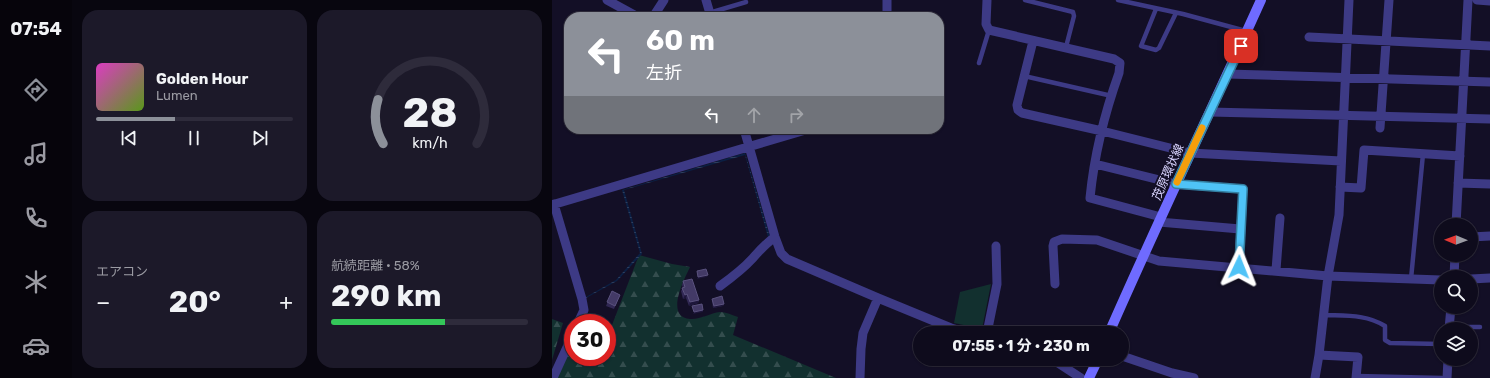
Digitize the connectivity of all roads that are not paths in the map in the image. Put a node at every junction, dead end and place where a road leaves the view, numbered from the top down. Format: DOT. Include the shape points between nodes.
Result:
graph roads {
  1 [pos="607,0"];
  2 [pos="664,0"];
  3 [pos="706,0"];
  4 [pos="888,0"];
  5 [pos="986,0"];
  6 [pos="1025,0"];
  7 [pos="1118,0"];
  8 [pos="1261,0"];
  9 [pos="1350,0"];
  10 [pos="1389,0"];
  11 [pos="1468,0"];
  12 [pos="1477,0"];
  13 [pos="1490,1"];
  14 [pos="746,2"];
  15 [pos="1156,9"];
  16 [pos="629,12"];
  17 [pos="656,12"];
  18 [pos="709,12"];
  19 [pos="718,12"];
  20 [pos="887,12"];
  21 [pos="1176,13"];
  22 [pos="989,30"];
  23 [pos="1247,31"];
  24 [pos="1309,37"];
  25 [pos="1348,39"];
  26 [pos="1033,41"];
  27 [pos="1386,41"];
  28 [pos="1466,45"];
  29 [pos="1490,46"];
  30 [pos="1066,47"];
  31 [pos="980,63"];
  32 [pos="1227,74"];
  33 [pos="1024,76"];
  34 [pos="1346,78"];
  35 [pos="1384,79"];
  36 [pos="1464,82"];
  37 [pos="1490,82"];
  38 [pos="1112,96"];
  39 [pos="1210,112"];
  40 [pos="1344,115"];
  41 [pos="1381,116"];
  42 [pos="1462,118"];
  43 [pos="1490,119"];
  44 [pos="1380,128"];
  45 [pos="1102,131"];
  46 [pos="745,134"];
  47 [pos="792,134"];
  48 [pos="749,147"];
  49 [pos="1190,153"];
  50 [pos="1423,154"];
  51 [pos="1460,156"];
  52 [pos="1342,161"];
  53 [pos="1095,164"];
  54 [pos="1458,183"];
  55 [pos="1176,184"];
  56 [pos="1490,184"];
  57 [pos="1340,187"];
  58 [pos="553,205"];
  59 [pos="1280,218"];
  60 [pos="1456,218"];
  61 [pos="1160,220"];
  62 [pos="1240,229"];
  63 [pos="1490,236"];
  64 [pos="775,237"];
  65 [pos="1478,237"];
  66 [pos="996,246"];
  67 [pos="1143,255"];
  68 [pos="1239,267"];
  69 [pos="1276,270"];
  70 [pos="1328,276"];
  71 [pos="1490,278"];
  72 [pos="1411,279"];
  73 [pos="1478,279"];
  74 [pos="1434,280"];
  75 [pos="1055,284"];
  76 [pos="720,286"];
  77 [pos="878,298"];
  78 [pos="582,314"];
  79 [pos="1323,315"];
  80 [pos="946,326"];
  81 [pos="988,326"];
  82 [pos="1112,326"];
  83 [pos="1434,344"];
  84 [pos="564,354"];
  85 [pos="1319,355"];
  86 [pos="1129,358"];
  87 [pos="1062,366"];
  88 [pos="1095,366"];
  89 [pos="1448,366"];
  90 [pos="1357,377"];
  91 [pos="553,378"];
  92 [pos="860,378"];
  93 [pos="1080,378"];
  94 [pos="1089,378"];
  95 [pos="1194,378"];
  96 [pos="1315,378"];
  97 [pos="1442,378"];
  98 [pos="1447,378"];
  1 -- 16 [label="street"];
  2 -- 17 [label="street"];
  3 -- 18 [label="street"];
  4 -- 20 [label="street"];
  5 -- 22 [label="street" via="986,24"];
  6 -- 30 [label="lane" via="1072,12 1074,16"];
  7 -- 15 [label="lane"];
  8 -- 23 [label="main road, 茂原環状線"];
  9 -- 25 [label="street"];
  10 -- 27 [label="street"];
  11 -- 28 [label="street"];
  12 -- 13 [label="street"];
  14 -- 19 [label="lane"];
  15 -- 21 [label="lane"];
  15 -- 21 [label="lane" via="1141,46 1156,50"];
  21 -- 23 [label="lane"];
  22 -- 26 [label="street"];
  22 -- 31 [label="lane"];
  23 -- 32 [label="main road, 茂原環状線"];
  24 -- 25 [label="street"];
  25 -- 27 [label="street"];
  25 -- 34 [label="street"];
  26 -- 30 [label="street"];
  26 -- 33 [label="street"];
  27 -- 28 [label="street"];
  27 -- 35 [label="street"];
  28 -- 29 [label="street"];
  28 -- 36 [label="street"];
  30 -- 38 [label="street" via="1114,59 1120,64"];
  32 -- 34 [label="street"];
  32 -- 39 [label="main road, 茂原環状線"];
  33 -- 38 [label="lane"];
  33 -- 45 [label="street" via="1017,105 1022,114"];
  34 -- 35 [label="street"];
  34 -- 40 [label="street"];
  35 -- 36 [label="street"];
  35 -- 41 [label="street"];
  36 -- 37 [label="street"];
  36 -- 42 [label="street"];
  38 -- 45 [label="street"];
  39 -- 40 [label="street"];
  39 -- 49 [label="main road, 茂原環状線"];
  40 -- 41 [label="street"];
  40 -- 52 [label="street"];
  41 -- 42 [label="street"];
  41 -- 44 [label="street"];
  42 -- 43 [label="street"];
  42 -- 51 [label="street"];
  45 -- 49 [label="street"];
  45 -- 53 [label="street"];
  46 -- 48 [label="street"];
  47 -- 48 [label="street"];
  48 -- 58 [label="street"];
  48 -- 64 [label="street"];
  49 -- 52 [label="street"];
  49 -- 55 [label="main road, 茂原環状線"];
  50 -- 51 [label="street"];
  50 -- 57 [label="street" via="1364,150 1361,188"];
  50 -- 72 [label="lane"];
  51 -- 54 [label="street"];
  52 -- 57 [label="street"];
  53 -- 55 [label="street"];
  53 -- 61 [label="street" via="1090,198"];
  54 -- 56 [label="street"];
  54 -- 60 [label="street"];
  55 -- 61 [label="main road, 茂原環状線"];
  55 -- 62 [label="street" via="1243,189"];
  57 -- 70 [label="street" via="1339,215"];
  58 -- 78 [label="street" via="582,299"];
  59 -- 69 [label="street"];
  61 -- 62 [label="street"];
  61 -- 67 [label="main road, 茂原環状線"];
  62 -- 68 [label="street"];
  63 -- 65 [label="street"];
  64 -- 76 [label="street"];
  64 -- 77 [label="street" via="781,253 787,259"];
  66 -- 81 [label="street" via="996,284"];
  67 -- 68 [label="street" via="1159,261"];
  67 -- 75 [label="street" via="1097,240 1058,240 1052,246"];
  67 -- 82 [label="main road, 茂原環状線"];
  68 -- 69 [label="street"];
  69 -- 70 [label="street"];
  70 -- 72 [label="street"];
  70 -- 79 [label="street"];
  71 -- 73 [label="street"];
  72 -- 74 [label="street"];
  77 -- 80 [label="street"];
  77 -- 92 [label="street" via="863,333"];
  79 -- 83 [label="lane" via="1375,320 1385,326 1385,340 1390,343"];
  79 -- 85 [label="street"];
  84 -- 91 [label="street"];
  85 -- 90 [label="street" via="1358,357"];
  85 -- 96 [label="street"];
  86 -- 95 [label="street"];
  87 -- 93 [label="street"];
  88 -- 94 [label="main road"];
  89 -- 98 [label="street"];
  90 -- 97 [label="lane"];
}
